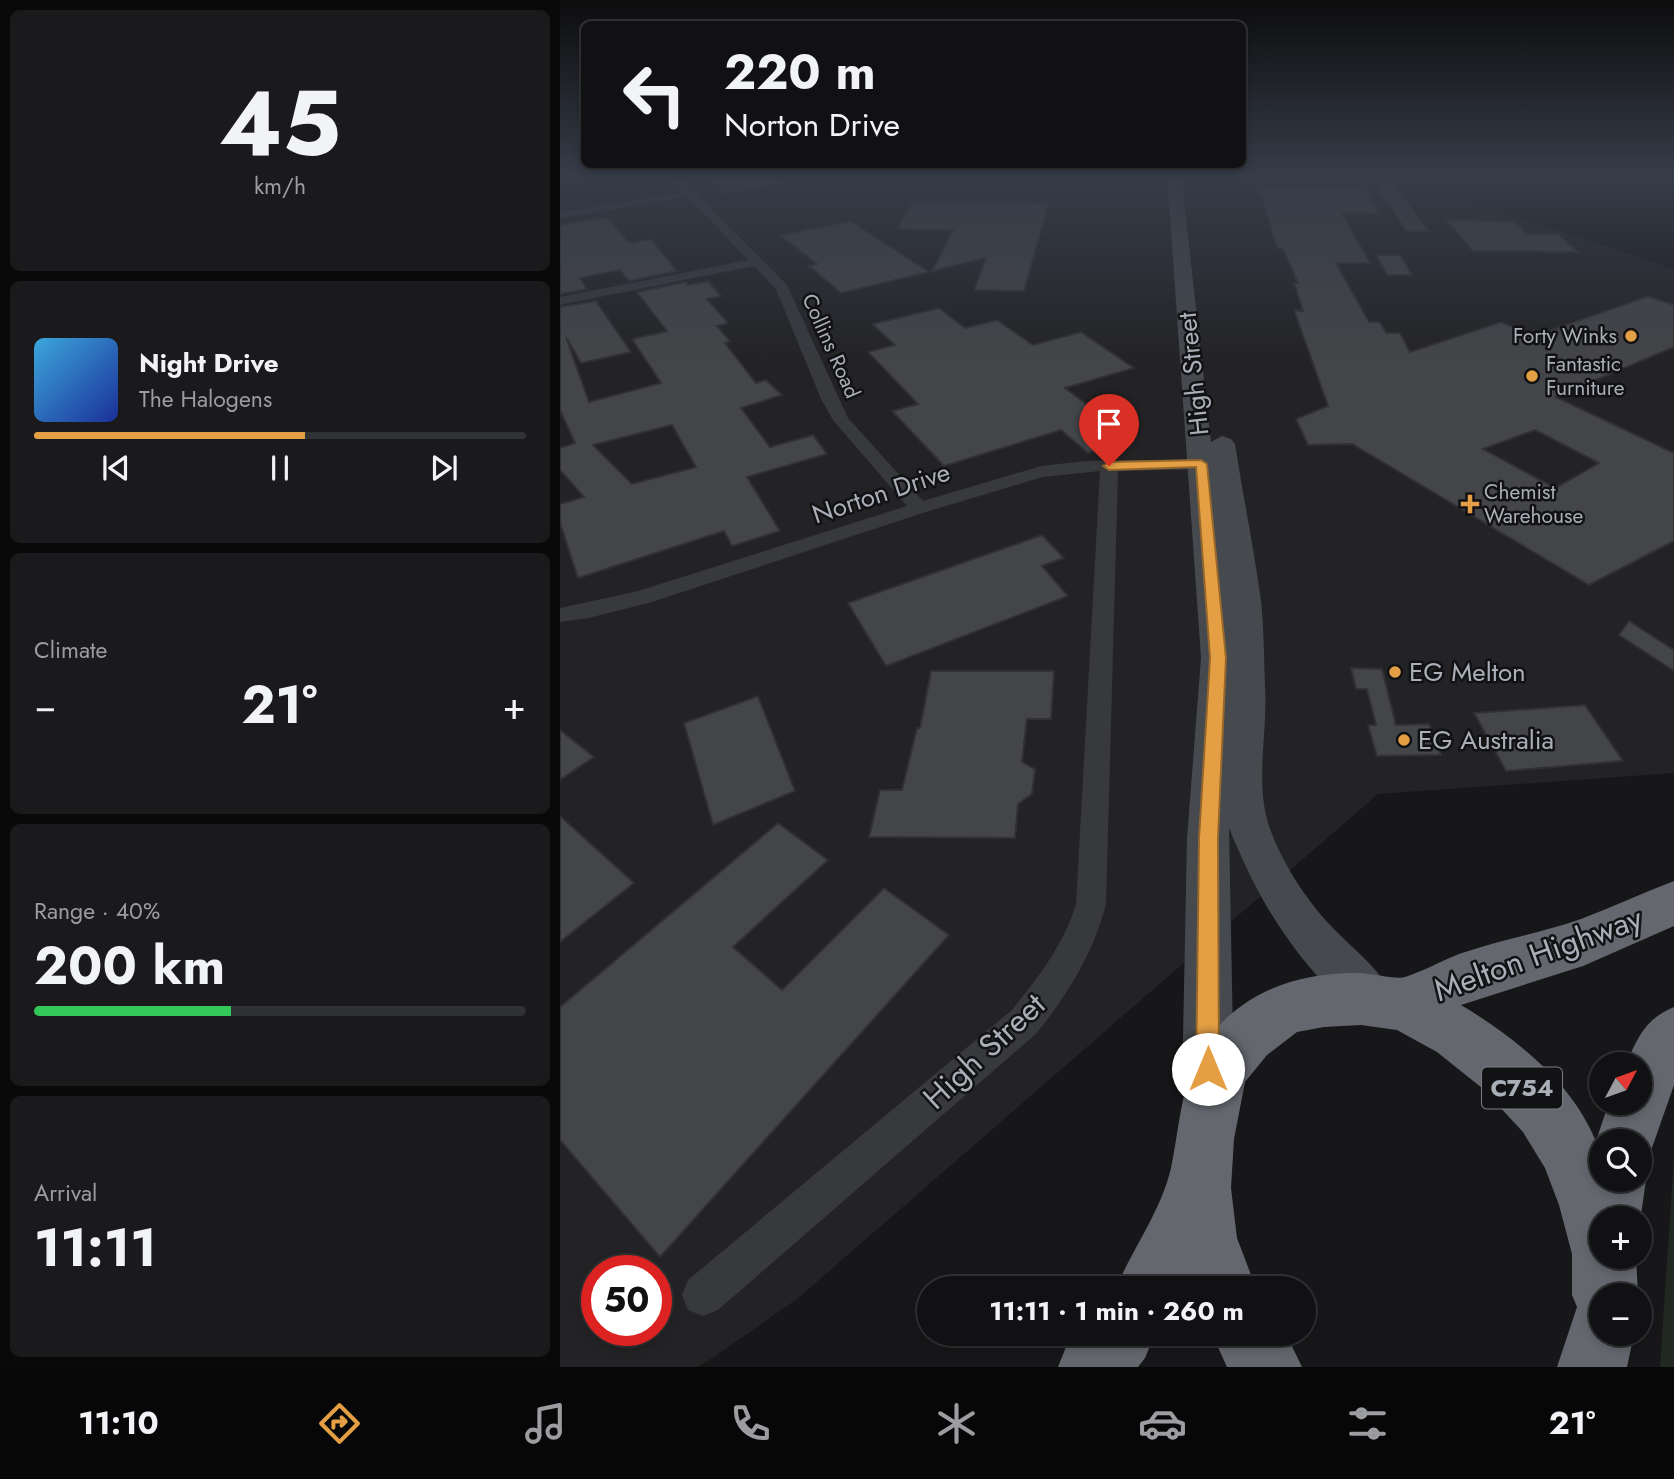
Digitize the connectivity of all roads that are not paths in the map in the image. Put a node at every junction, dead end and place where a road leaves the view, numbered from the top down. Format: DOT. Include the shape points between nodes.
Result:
graph roads {
  1 [pos="734,238"];
  2 [pos="1183,238"];
  3 [pos="1192,238"];
  4 [pos="756,262"];
  5 [pos="560,301"];
  6 [pos="1213,464"];
  7 [pos="1109,466"];
  8 [pos="919,508"];
  9 [pos="560,615"];
  10 [pos="1674,902"];
  11 [pos="1386,1002"];
  12 [pos="1674,1034"];
  13 [pos="1652,1070"];
  14 [pos="1203,1146"];
  15 [pos="1592,1206"];
  16 [pos="1156,1276"];
  17 [pos="1219,1276"];
  18 [pos="703,1294"];
  19 [pos="1111,1346"];
  20 [pos="1254,1346"];
  21 [pos="1093,1367"];
  22 [pos="1267,1367"];
  1 -- 4 [label="street, Collins Road"];
  2 -- 6 [label="main road, High Street"];
  3 -- 6 [label="main road, High Street"];
  4 -- 5 [label="street"];
  4 -- 8 [label="street, Collins Road" via="782,288 841,420"];
  6 -- 7 [label="street, Norton Drive"];
  6 -- 11 [label="main road, High Street" via="1245,603 1249,720 1244,743 1244,800 1249,827 1289,908 1314,940"];
  6 -- 14 [label="main road, High Street" via="1218,658 1208,838"];
  7 -- 8 [label="street, Norton Drive" via="1041,472"];
  7 -- 18 [label="street, High Street" via="1091,904 1083,935 1065,972 1024,1022"];
  8 -- 9 [label="street, Norton Drive" via="644,597"];
  10 -- 11 [label="highway, Melton Highway / C754" via="1583,942"];
  11 -- 14 [label="highway, Melton Highway / C754" via="1331,999 1283,1010 1245,1038 1222,1068"];
  11 -- 15 [label="highway, Melton Highway / C754" via="1450,1030 1492,1058 1531,1096 1565,1144"];
  12 -- 13 [label="highway"];
  14 -- 16 [label="highway, Melton Highway / C754" via="1168,1257"];
  14 -- 17 [label="highway, Melton Highway / C754" via="1205,1238"];
  19 -- 21 [label="highway"];
  20 -- 22 [label="highway"];
}
